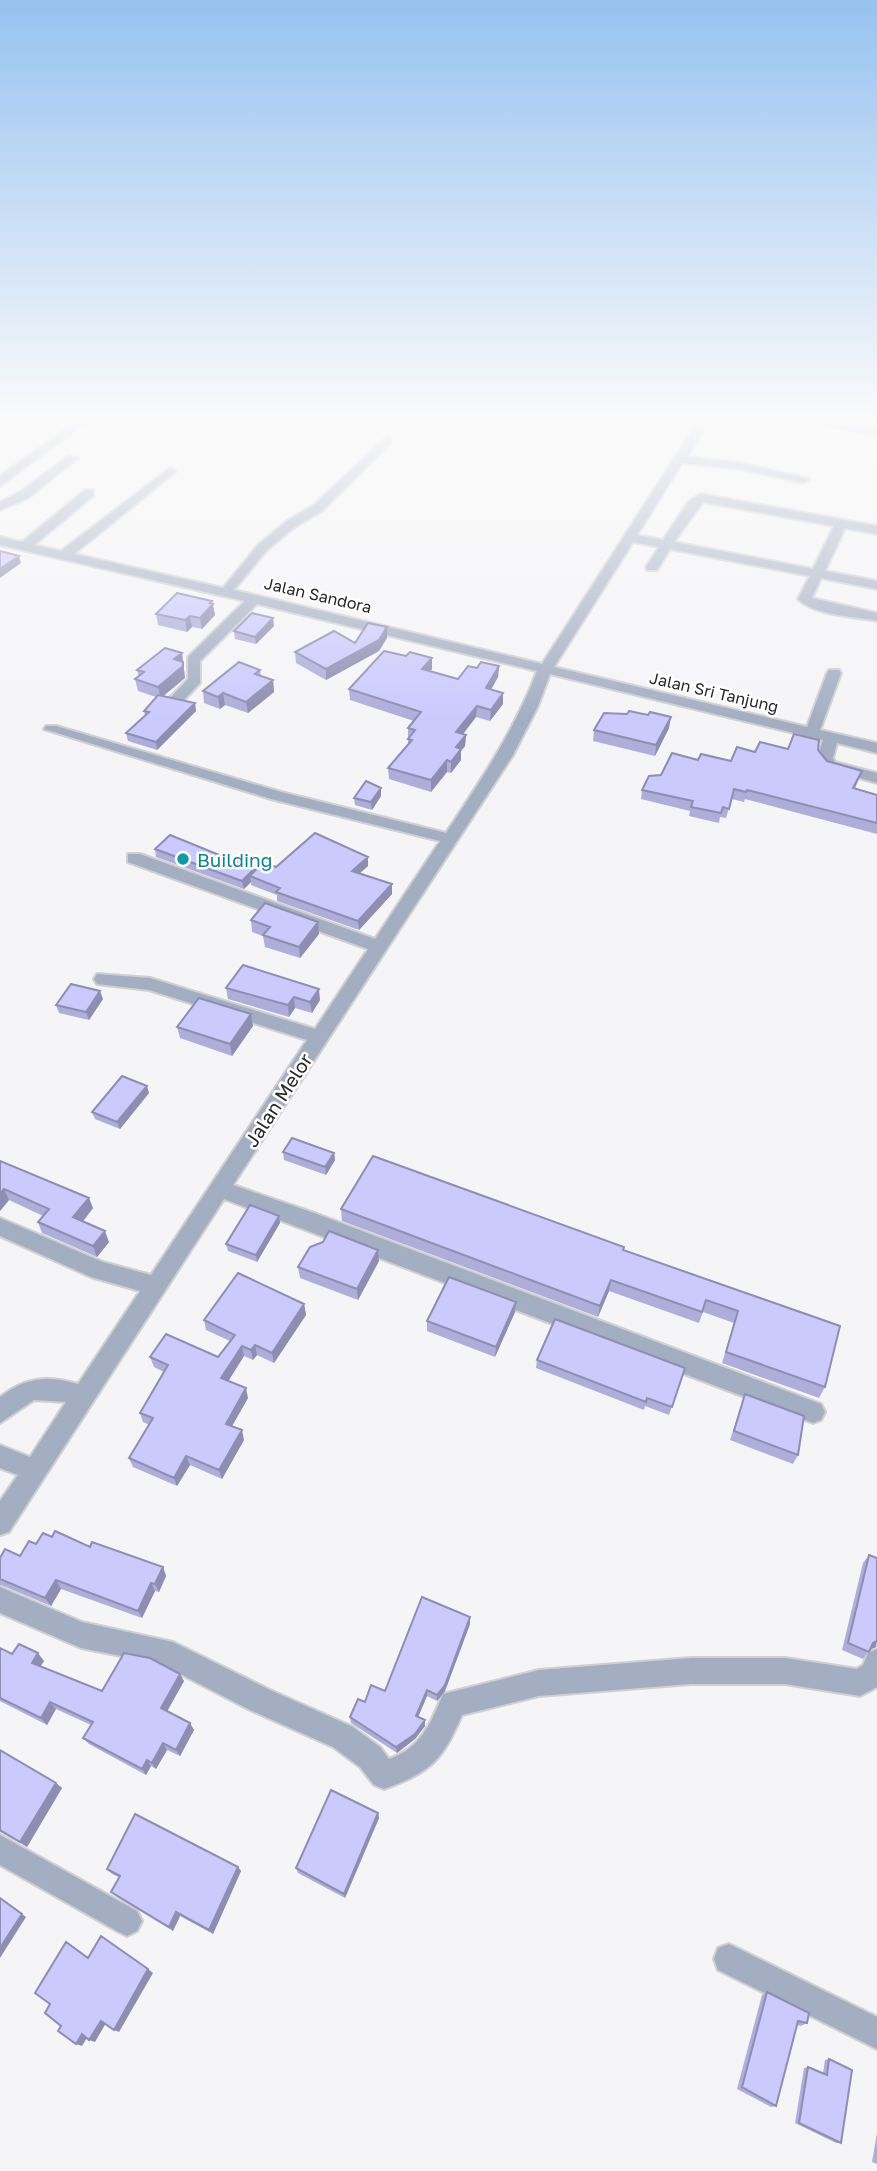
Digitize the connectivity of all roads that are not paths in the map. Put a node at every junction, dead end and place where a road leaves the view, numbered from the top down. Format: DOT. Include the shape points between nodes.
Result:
graph roads {
  1 [pos="58,518"];
  2 [pos="111,518"];
  3 [pos="300,518"];
  4 [pos="643,518"];
  5 [pos="682,518"];
  6 [pos="817,518"];
  7 [pos="841,523"];
  8 [pos="877,530"];
  9 [pos="631,538"];
  10 [pos="0,541"];
  11 [pos="661,544"];
  12 [pos="25,546"];
  13 [pos="71,550"];
  14 [pos="652,567"];
  15 [pos="817,573"];
  16 [pos="877,585"];
  17 [pos="227,590"];
  18 [pos="255,598"];
  19 [pos="877,617"];
  20 [pos="544,671"];
  21 [pos="834,673"];
  22 [pos="175,701"];
  23 [pos="815,726"];
  24 [pos="51,729"];
  25 [pos="831,737"];
  26 [pos="877,748"];
  27 [pos="877,778"];
  28 [pos="451,839"];
  29 [pos="134,858"];
  30 [pos="378,946"];
  31 [pos="103,979"];
  32 [pos="319,1037"];
  33 [pos="220,1189"];
  34 [pos="0,1227"];
  35 [pos="157,1286"];
  36 [pos="83,1396"];
  37 [pos="0,1412"];
  38 [pos="813,1412"];
  39 [pos="0,1456"];
  40 [pos="34,1470"];
  41 [pos="0,1523"];
  42 [pos="0,1600"];
  43 [pos="877,1662"];
  44 [pos="0,1849"];
  45 [pos="127,1921"];
  46 [pos="729,1959"];
  47 [pos="877,2034"];
  1 -- 12 [label="street"];
  2 -- 13 [label="street"];
  3 -- 17 [label="street" via="262,547"];
  4 -- 9 [label="street, Jalan Melor"];
  5 -- 11 [label="street"];
  6 -- 7 [label="street"];
  7 -- 8 [label="street"];
  7 -- 15 [label="street"];
  9 -- 11 [label="street"];
  9 -- 20 [label="street, Jalan Melor"];
  10 -- 12 [label="street, Jalan Sandora"];
  11 -- 14 [label="street"];
  11 -- 15 [label="street"];
  12 -- 13 [label="street, Jalan Sandora"];
  13 -- 17 [label="street, Jalan Sandora"];
  15 -- 16 [label="street"];
  15 -- 19 [label="street" via="806,601"];
  17 -- 18 [label="street, Jalan Sandora"];
  18 -- 20 [label="street, Jalan Sandora" via="452,644"];
  18 -- 22 [label="street" via="193,660 195,680"];
  20 -- 23 [label="street, Jalan Sri Tanjung"];
  20 -- 28 [label="street, Jalan Melor" via="520,729"];
  21 -- 23 [label="street"];
  23 -- 25 [label="street, Jalan Sri Tanjung"];
  24 -- 28 [label="street" via="277,796"];
  25 -- 26 [label="street, Jalan Sri Tanjung"];
  25 -- 27 [label="street" via="825,758 831,765"];
  28 -- 30 [label="street, Jalan Melor"];
  29 -- 30 [label="street"];
  30 -- 32 [label="street, Jalan Melor"];
  31 -- 32 [label="street" via="150,984"];
  32 -- 33 [label="street, Jalan Melor"];
  33 -- 35 [label="street, Jalan Melor"];
  33 -- 38 [label="street"];
  34 -- 35 [label="street" via="99,1270"];
  35 -- 36 [label="street, Jalan Melor"];
  36 -- 37 [label="street" via="52,1387 32,1388"];
  36 -- 40 [label="street, Jalan Melor"];
  39 -- 40 [label="street"];
  40 -- 41 [label="street, Jalan Melor"];
  42 -- 43 [label="street" via="81,1635 164,1651 343,1737 370,1757 384,1775 426,1757 453,1703 477,1696 539,1683 691,1671 785,1671 860,1683 872,1674"];
  44 -- 45 [label="street"];
  46 -- 47 [label="street"];
}
